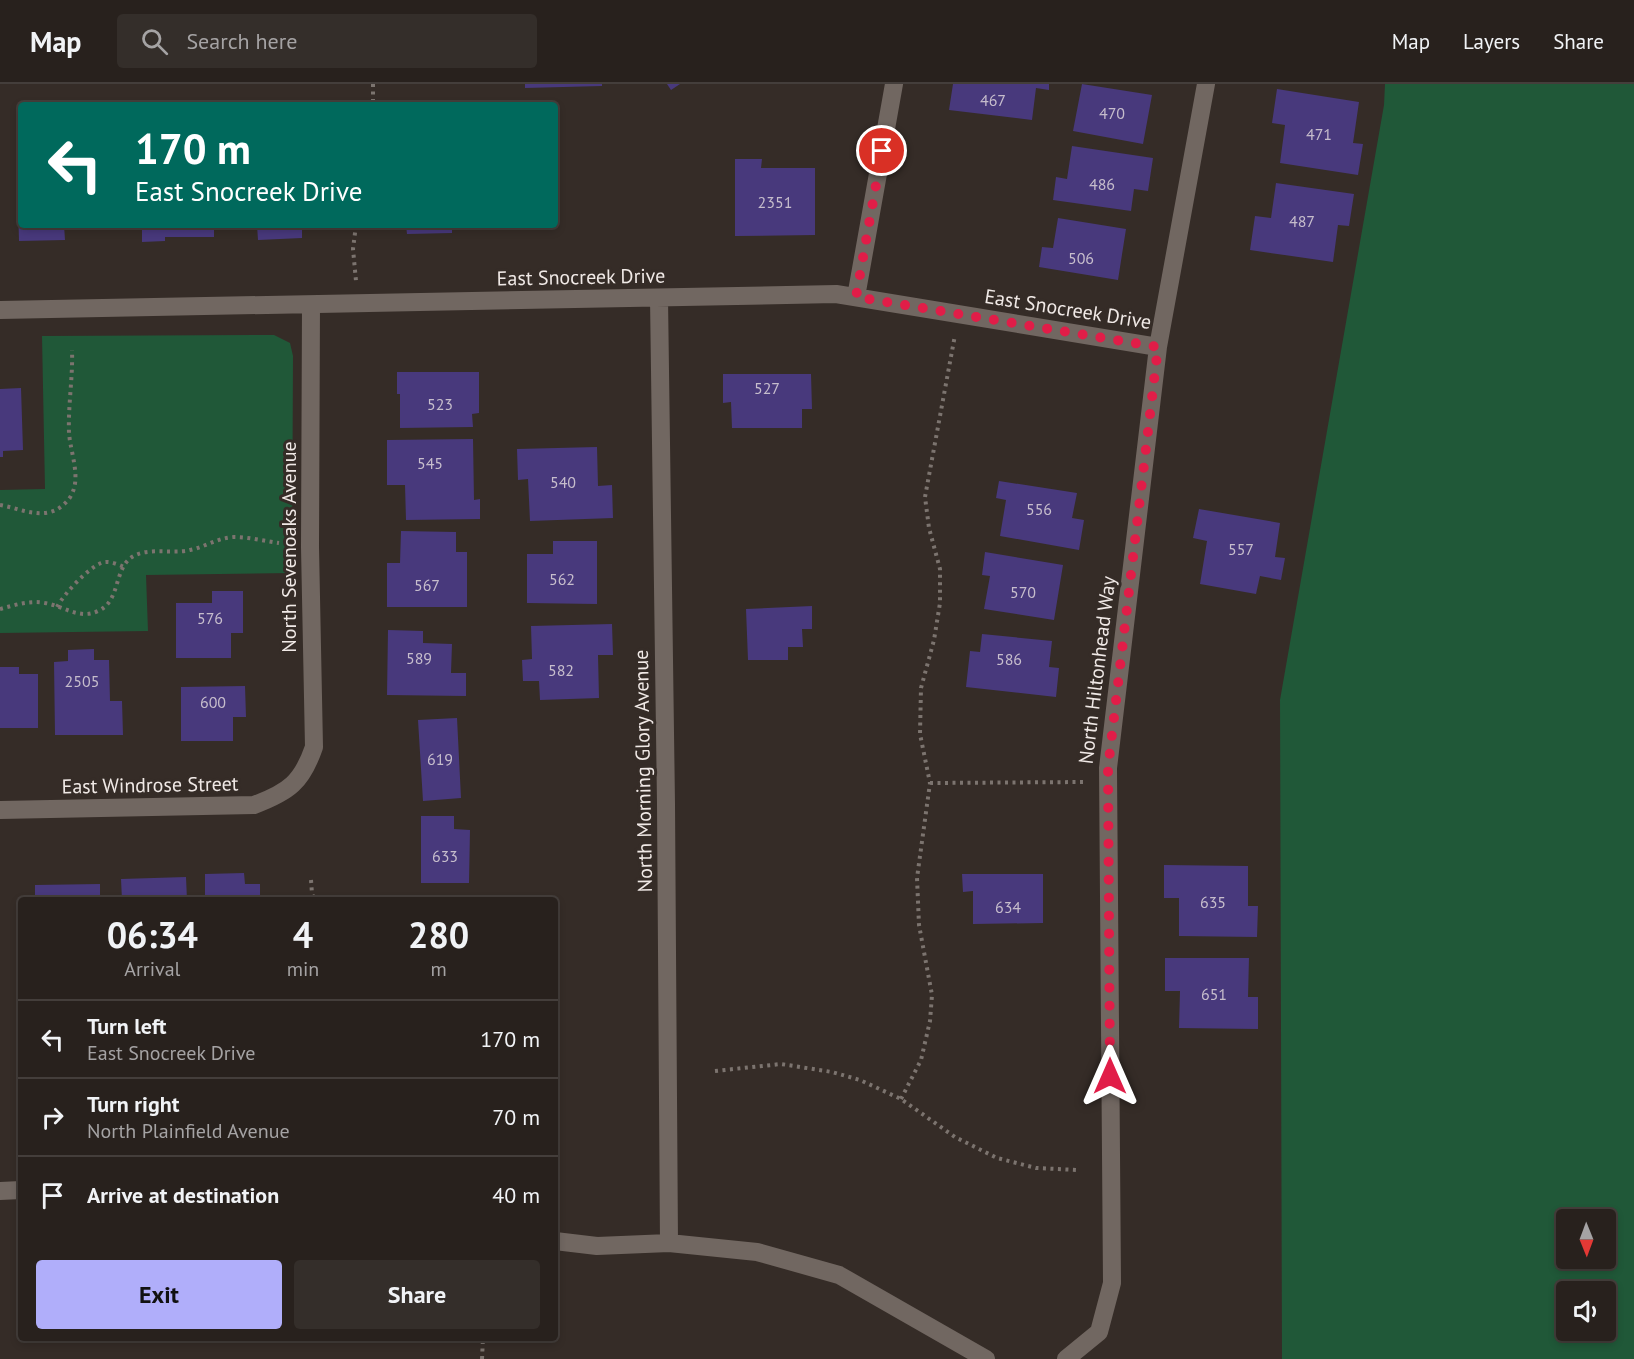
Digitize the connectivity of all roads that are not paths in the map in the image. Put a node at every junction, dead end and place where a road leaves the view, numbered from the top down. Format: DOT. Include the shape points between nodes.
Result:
graph roads {
  1 [pos="894,84"];
  2 [pos="1206,84"];
  3 [pos="856,297"];
  4 [pos="659,298"];
  5 [pos="311,305"];
  6 [pos="0,310"];
  7 [pos="1158,347"];
  8 [pos="296,784"];
  9 [pos="0,810"];
  10 [pos="18,1190"];
  11 [pos="0,1191"];
  12 [pos="558,1241"];
  13 [pos="669,1243"];
  14 [pos="986,1359"];
  15 [pos="1066,1359"];
  1 -- 3 [label="street"];
  2 -- 7 [label="street, North Hiltonhead Way"];
  3 -- 4 [label="street, East Snocreek Drive" via="836,294"];
  3 -- 7 [label="street, East Snocreek Drive"];
  4 -- 5 [label="street, East Snocreek Drive"];
  4 -- 13 [label="street, North Morning Glory Avenue"];
  5 -- 6 [label="street, East Snocreek Drive"];
  5 -- 8 [label="street, North Sevenoaks Avenue" via="314,747"];
  7 -- 15 [label="street, North Hiltonhead Way" via="1108,768 1112,1283 1099,1332"];
  8 -- 9 [label="street, East Windrose Street" via="254,805"];
  10 -- 11 [label="street"];
  12 -- 13 [label="street" via="597,1246"];
  13 -- 14 [label="street" via="757,1252 839,1275"];
}
